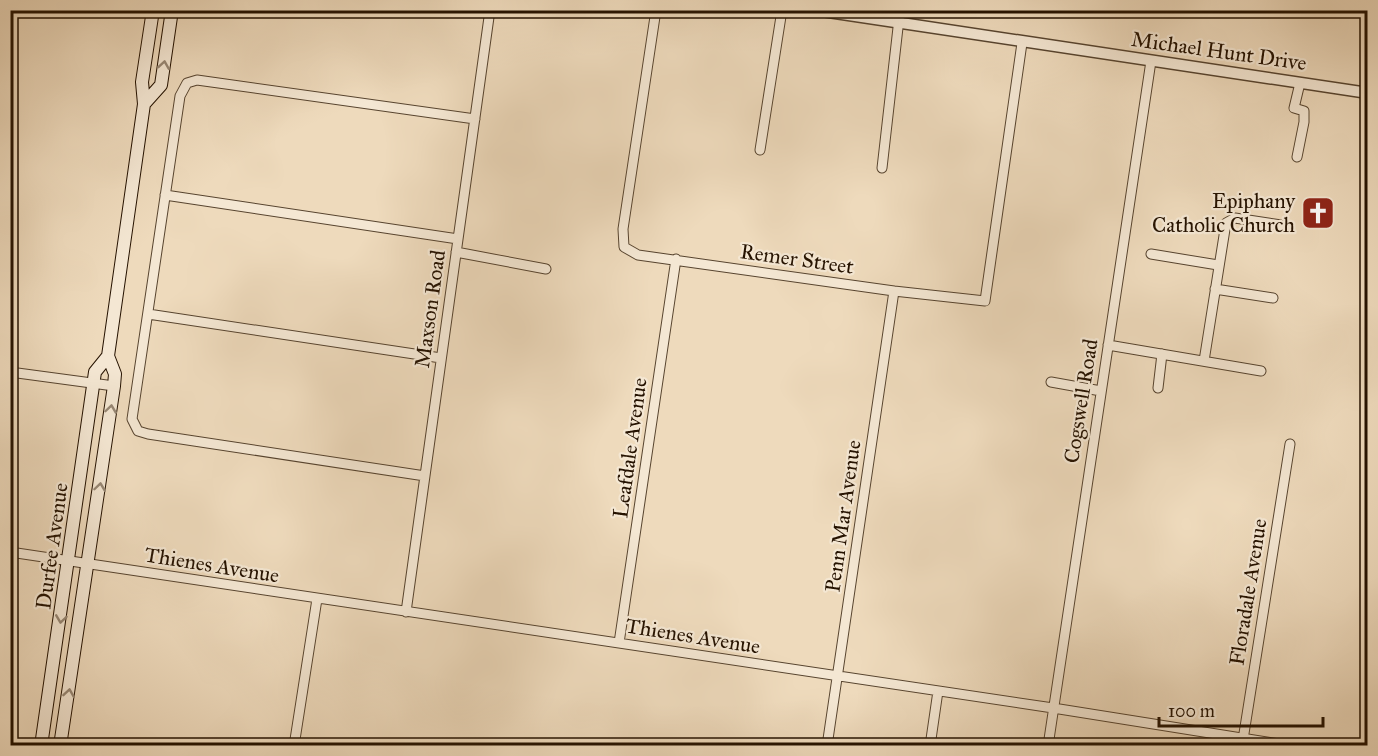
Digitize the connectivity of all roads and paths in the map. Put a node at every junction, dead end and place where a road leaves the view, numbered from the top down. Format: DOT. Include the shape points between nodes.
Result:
graph roads {
  1 [pos="153,10"];
  2 [pos="172,10"];
  3 [pos="490,10"];
  4 [pos="656,10"];
  5 [pos="782,10"];
  6 [pos="815,10"];
  7 [pos="900,10"];
  8 [pos="898,24"];
  9 [pos="1022,43"];
  10 [pos="1151,61"];
  11 [pos="1300,83"];
  12 [pos="1368,93"];
  13 [pos="144,104"];
  14 [pos="475,119"];
  15 [pos="760,150"];
  16 [pos="1297,157"];
  17 [pos="882,168"];
  18 [pos="165,195"];
  19 [pos="1281,225"];
  20 [pos="458,239"];
  21 [pos="456,252"];
  22 [pos="1151,254"];
  23 [pos="676,259"];
  24 [pos="1218,265"];
  25 [pos="546,269"];
  26 [pos="1215,289"];
  27 [pos="894,291"];
  28 [pos="1273,298"];
  29 [pos="148,314"];
  30 [pos="1108,345"];
  31 [pos="1162,354"];
  32 [pos="108,356"];
  33 [pos="441,358"];
  34 [pos="1204,361"];
  35 [pos="1261,371"];
  36 [pos="10,372"];
  37 [pos="1051,382"];
  38 [pos="94,384"];
  39 [pos="114,386"];
  40 [pos="1158,388"];
  41 [pos="1101,391"];
  42 [pos="1290,444"];
  43 [pos="425,476"];
  44 [pos="10,552"];
  45 [pos="69,561"];
  46 [pos="88,564"];
  47 [pos="317,599"];
  48 [pos="406,612"];
  49 [pos="619,643"];
  50 [pos="837,677"];
  51 [pos="938,691"];
  52 [pos="1053,708"];
  53 [pos="1243,741"];
  54 [pos="41,746"];
  55 [pos="60,746"];
  56 [pos="294,746"];
  57 [pos="827,746"];
  58 [pos="930,746"];
  59 [pos="1048,746"];
  60 [pos="1292,746"];
  1 -- 13 [label="main road, Durfee Avenue" via="142,82"];
  13 -- 2 [label="main road, Durfee Avenue, one-way" via="161,85"];
  3 -- 14 [label="street, Maxson Road"];
  4 -- 23 [label="street, Remer Street" via="624,248 638,255"];
  5 -- 15 [label="street"];
  6 -- 8 [label="street, Michael Hunt Drive"];
  7 -- 8 [label="street"];
  8 -- 9 [label="street, Michael Hunt Drive"];
  8 -- 17 [label="street"];
  9 -- 10 [label="street, Michael Hunt Drive"];
  9 -- 27 [label="street, Remer Street" via="985,301"];
  10 -- 11 [label="street, Michael Hunt Drive"];
  10 -- 30 [label="street, Cogswell Road"];
  11 -- 12 [label="street, Michael Hunt Drive"];
  11 -- 16 [label="street" via="1294,108 1304,111 1304,122"];
  13 -- 32 [label="main road, Durfee Avenue"];
  14 -- 18 [label="street" via="196,80 188,83 180,96"];
  14 -- 20 [label="street, Maxson Road"];
  18 -- 20 [label="street"];
  18 -- 29 [label="street"];
  19 -- 24 [label="street" via="1235,218 1226,223"];
  20 -- 21 [label="street, Maxson Road"];
  21 -- 25 [label="street"];
  21 -- 33 [label="street, Maxson Road"];
  22 -- 24 [label="street"];
  23 -- 27 [label="street, Remer Street"];
  23 -- 49 [label="street, Leafdale Avenue"];
  24 -- 26 [label="street"];
  26 -- 28 [label="street"];
  26 -- 34 [label="street"];
  27 -- 50 [label="street, Penn Mar Avenue"];
  29 -- 33 [label="street"];
  29 -- 43 [label="street" via="132,419 138,430"];
  30 -- 31 [label="street"];
  30 -- 41 [label="street, Cogswell Road"];
  31 -- 34 [label="street"];
  31 -- 40 [label="street"];
  32 -- 38 [label="main road, Durfee Avenue" via="95,372"];
  32 -- 39 [label="main road, Durfee Avenue" via="115,374"];
  33 -- 43 [label="street, Maxson Road"];
  34 -- 35 [label="street"];
  36 -- 38 [label="street"];
  37 -- 41 [label="street"];
  38 -- 39 [label="street"];
  38 -- 45 [label="main road, Durfee Avenue"];
  46 -- 39 [label="main road, Durfee Avenue, one-way"];
  41 -- 52 [label="street, Cogswell Road"];
  42 -- 53 [label="street, Floradale Avenue"];
  43 -- 48 [label="street, Maxson Road"];
  44 -- 45 [label="street"];
  45 -- 46 [label="street, Thienes Avenue"];
  45 -- 54 [label="main road, Durfee Avenue, one-way"];
  46 -- 47 [label="street, Thienes Avenue"];
  55 -- 46 [label="main road, Durfee Avenue, one-way"];
  47 -- 48 [label="street, Thienes Avenue"];
  47 -- 56 [label="street"];
  48 -- 49 [label="street, Thienes Avenue"];
  49 -- 50 [label="street, Thienes Avenue"];
  50 -- 51 [label="street, Thienes Avenue"];
  50 -- 57 [label="street, Penn Mar Avenue"];
  51 -- 52 [label="street, Thienes Avenue"];
  51 -- 58 [label="street"];
  52 -- 53 [label="street, Thienes Avenue"];
  52 -- 59 [label="street, Cogswell Road"];
  53 -- 60 [label="street, Thienes Avenue"];
}
